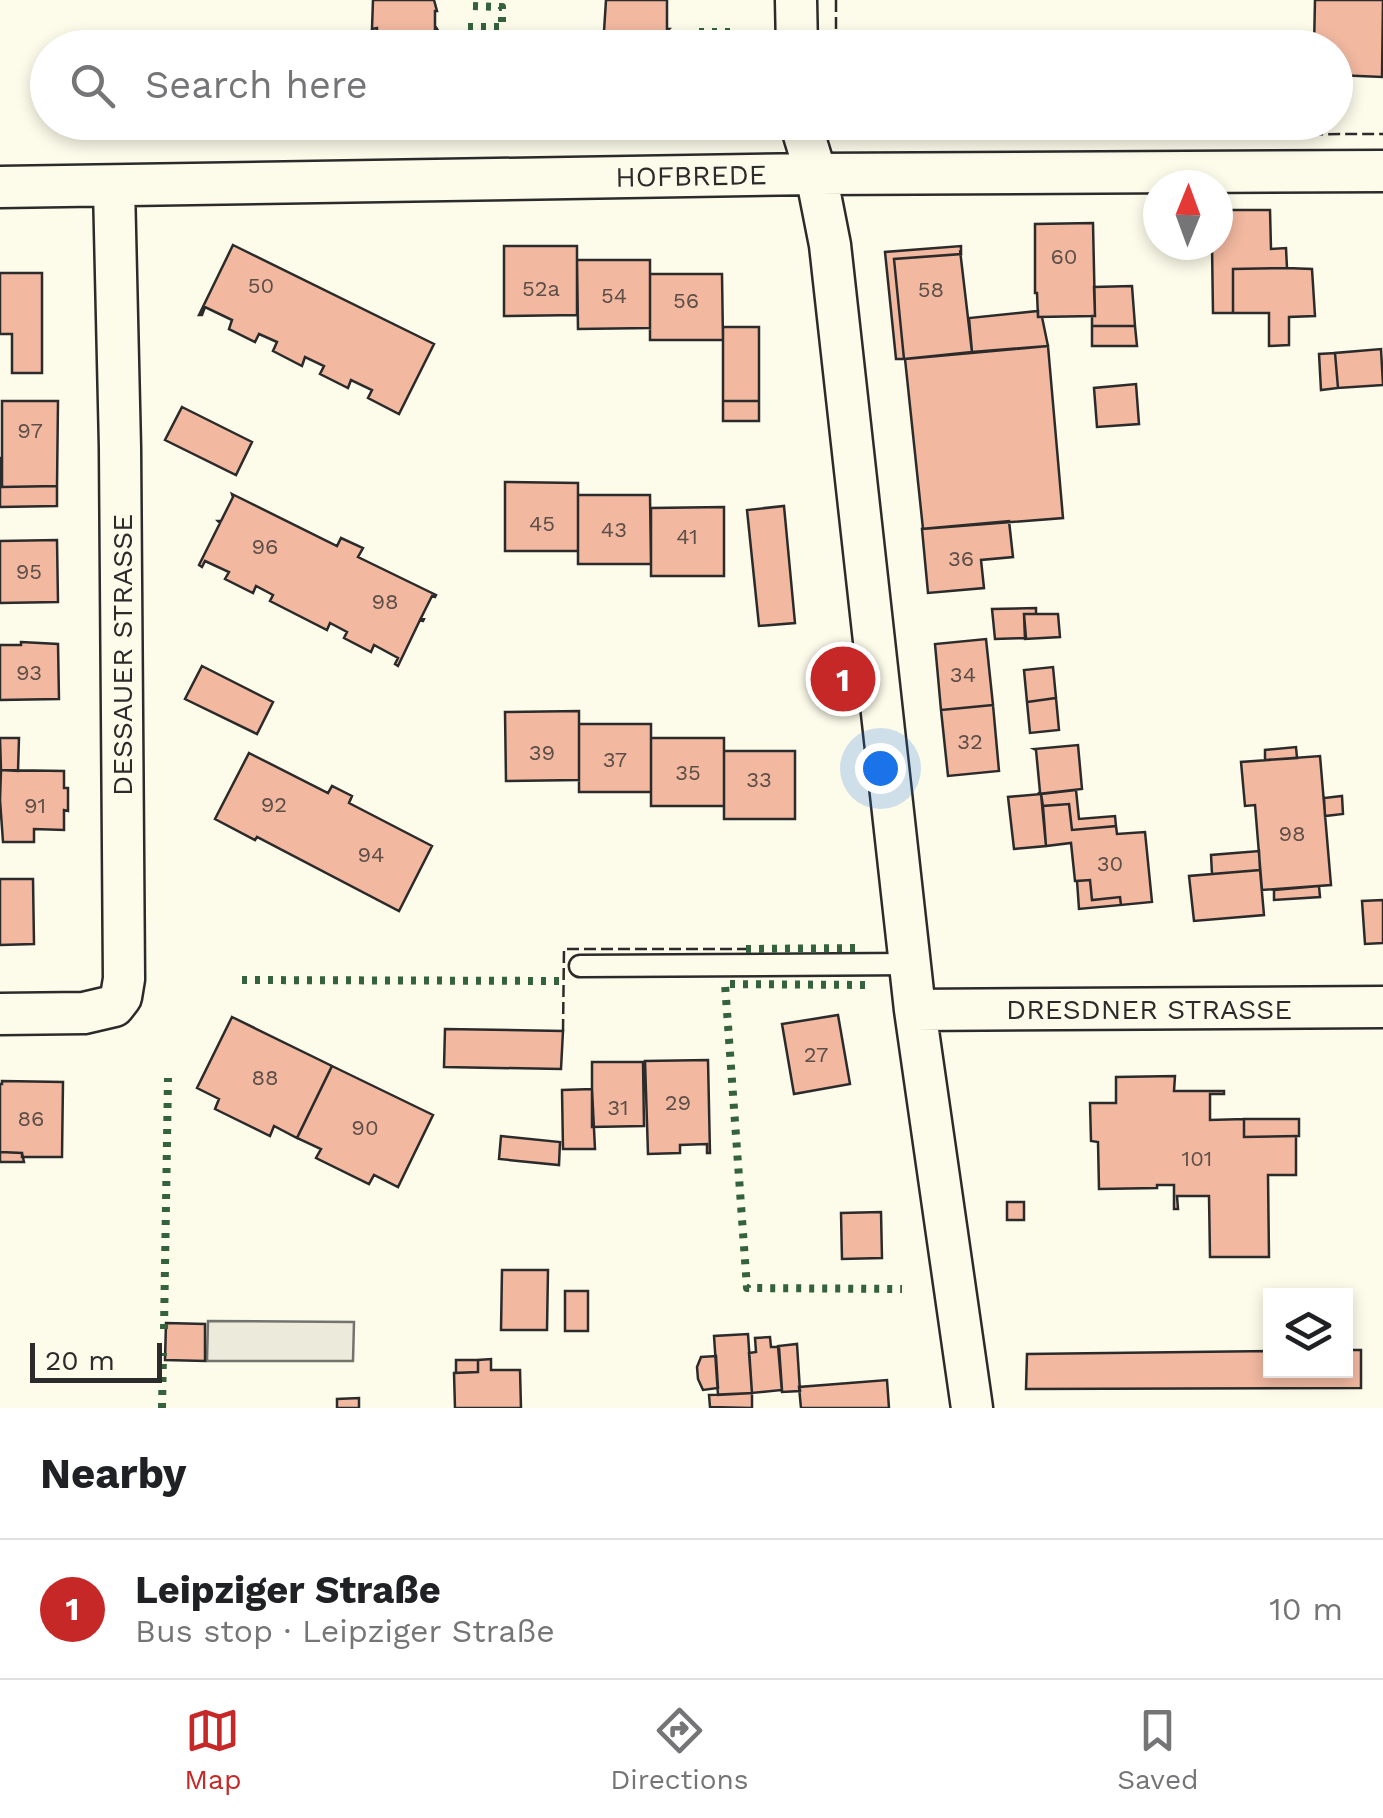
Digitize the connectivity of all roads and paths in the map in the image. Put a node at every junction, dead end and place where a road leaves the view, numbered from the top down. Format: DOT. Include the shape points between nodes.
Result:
graph roads {
  1 [pos="796,0"];
  2 [pos="797,30"];
  3 [pos="806,140"];
  4 [pos="1383,171"];
  5 [pos="816,174"];
  6 [pos="0,187"];
  7 [pos="114,187"];
  8 [pos="910,964"];
  9 [pos="580,966"];
  10 [pos="1383,1007"];
  11 [pos="915,1010"];
  12 [pos="0,1014"];
  13 [pos="972,1408"];
  1 -- 2 [label="street"];
  3 -- 5 [label="street"];
  4 -- 5 [label="street, HOFBREDE"];
  5 -- 7 [label="street, HOFBREDE"];
  5 -- 8 [label="street" via="830,245"];
  6 -- 7 [label="street, HOFBREDE"];
  7 -- 12 [label="street, DESSAUER STRASSE" via="124,979 114,1006"];
  8 -- 9 [label="lane"];
  8 -- 11 [label="street"];
  10 -- 11 [label="street, DRESDNER STRASSE"];
  11 -- 13 [label="street"];
}
